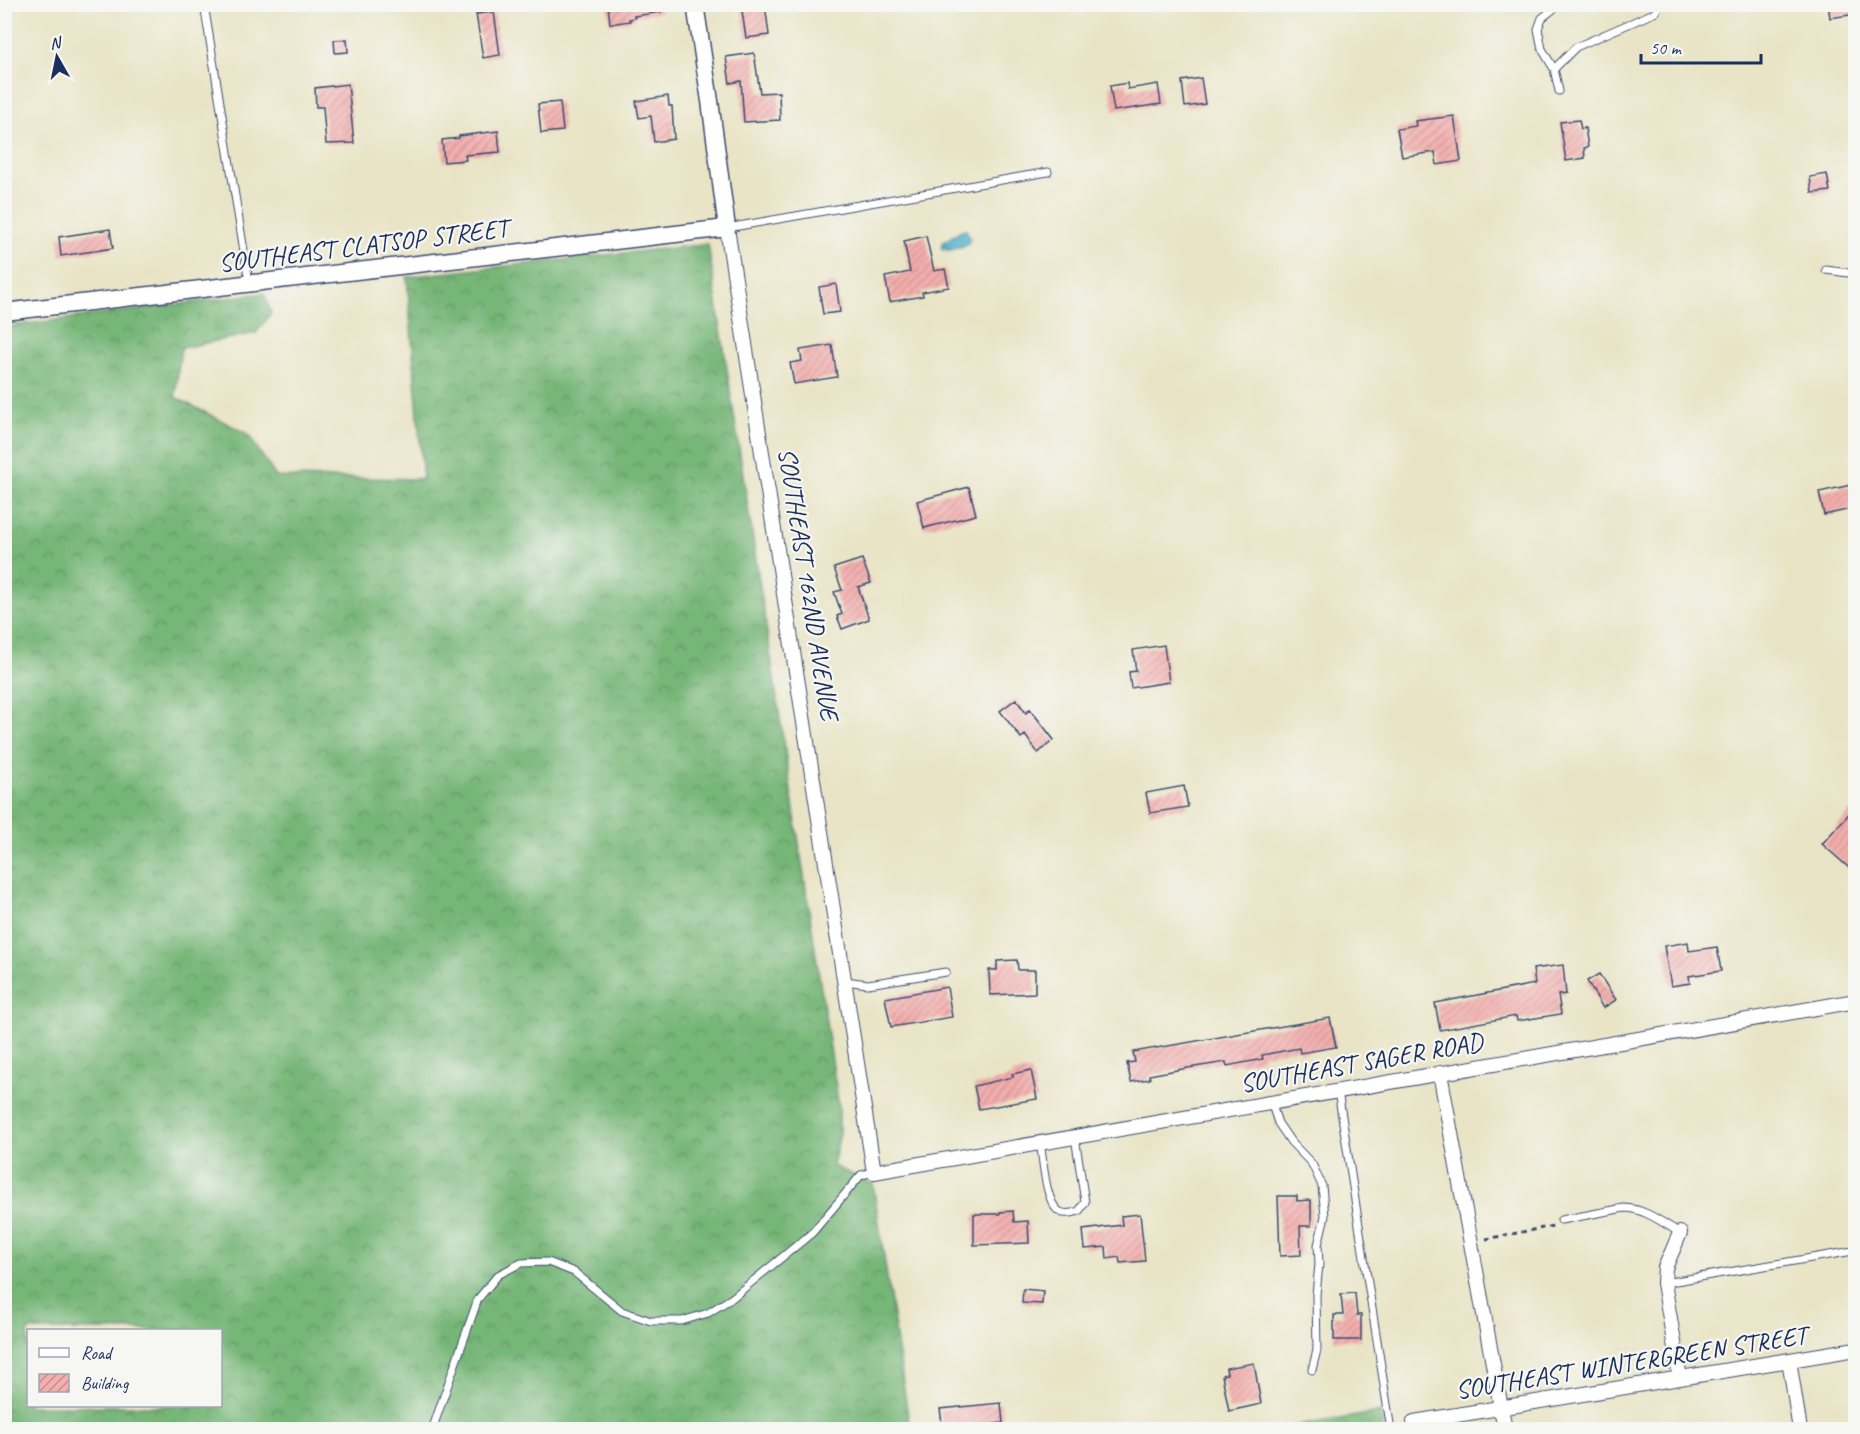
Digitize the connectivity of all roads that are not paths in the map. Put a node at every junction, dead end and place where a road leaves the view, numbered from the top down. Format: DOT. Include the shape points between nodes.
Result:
graph roads {
  1 [pos="204,4"];
  2 [pos="695,4"];
  3 [pos="1560,4"];
  4 [pos="1658,4"];
  5 [pos="1554,69"];
  6 [pos="1559,91"];
  7 [pos="1048,172"];
  8 [pos="727,228"];
  9 [pos="1826,270"];
  10 [pos="1856,274"];
  11 [pos="250,284"];
  12 [pos="4,312"];
  13 [pos="946,972"];
  14 [pos="844,981"];
  15 [pos="1856,1001"];
  16 [pos="1440,1073"];
  17 [pos="1338,1091"];
  18 [pos="1271,1102"];
  19 [pos="1075,1137"];
  20 [pos="1040,1142"];
  21 [pos="874,1172"];
  22 [pos="1562,1220"];
  23 [pos="1680,1233"];
  24 [pos="1853,1251"];
  25 [pos="1664,1283"];
  26 [pos="1856,1349"];
  27 [pos="1790,1360"];
  28 [pos="1312,1370"];
  29 [pos="1680,1378"];
  30 [pos="1501,1408"];
  31 [pos="1414,1422"];
  32 [pos="432,1430"];
  33 [pos="1391,1430"];
  34 [pos="1505,1430"];
  35 [pos="1800,1430"];
  1 -- 11 [label="lane"];
  2 -- 8 [label="street, SOUTHEAST 162ND AVENUE"];
  3 -- 5 [label="lane" via="1542,18 1538,29 1542,49"];
  4 -- 5 [label="lane" via="1656,12 1576,47"];
  5 -- 6 [label="lane"];
  7 -- 8 [label="lane"];
  8 -- 11 [label="street, SOUTHEAST CLATSOP STREET"];
  8 -- 14 [label="street, SOUTHEAST 162ND AVENUE"];
  9 -- 10 [label="lane"];
  11 -- 12 [label="street, SOUTHEAST CLATSOP STREET"];
  13 -- 14 [label="lane" via="868,984"];
  14 -- 21 [label="street, SOUTHEAST 162ND AVENUE"];
  15 -- 16 [label="street, SOUTHEAST SAGER ROAD"];
  16 -- 17 [label="street, SOUTHEAST SAGER ROAD"];
  16 -- 30 [label="street"];
  17 -- 18 [label="street, SOUTHEAST SAGER ROAD"];
  17 -- 33 [label="lane"];
  18 -- 19 [label="street, SOUTHEAST SAGER ROAD"];
  18 -- 28 [label="lane" via="1278,1123 1312,1164 1322,1186 1325,1216 1318,1245 1317,1350"];
  19 -- 20 [label="street, SOUTHEAST SAGER ROAD"];
  19 -- 20 [label="lane" via="1085,1202 1079,1211 1068,1214 1059,1212 1051,1201"];
  20 -- 21 [label="street, SOUTHEAST SAGER ROAD"];
  21 -- 32 [label="lane" via="861,1175 812,1233 732,1298 708,1313 682,1321 651,1321 622,1311 574,1272 548,1262 521,1263 498,1275 478,1299"];
  22 -- 23 [label="lane" via="1633,1208"];
  23 -- 25 [label="street" via="1665,1268"];
  24 -- 25 [label="lane"];
  25 -- 29 [label="street"];
  26 -- 27 [label="street, SOUTHEAST WINTERGREEN STREET"];
  27 -- 29 [label="street, SOUTHEAST WINTERGREEN STREET"];
  27 -- 35 [label="street"];
  29 -- 30 [label="street, SOUTHEAST WINTERGREEN STREET"];
  30 -- 31 [label="street, SOUTHEAST WINTERGREEN STREET"];
  30 -- 34 [label="street"];
}
